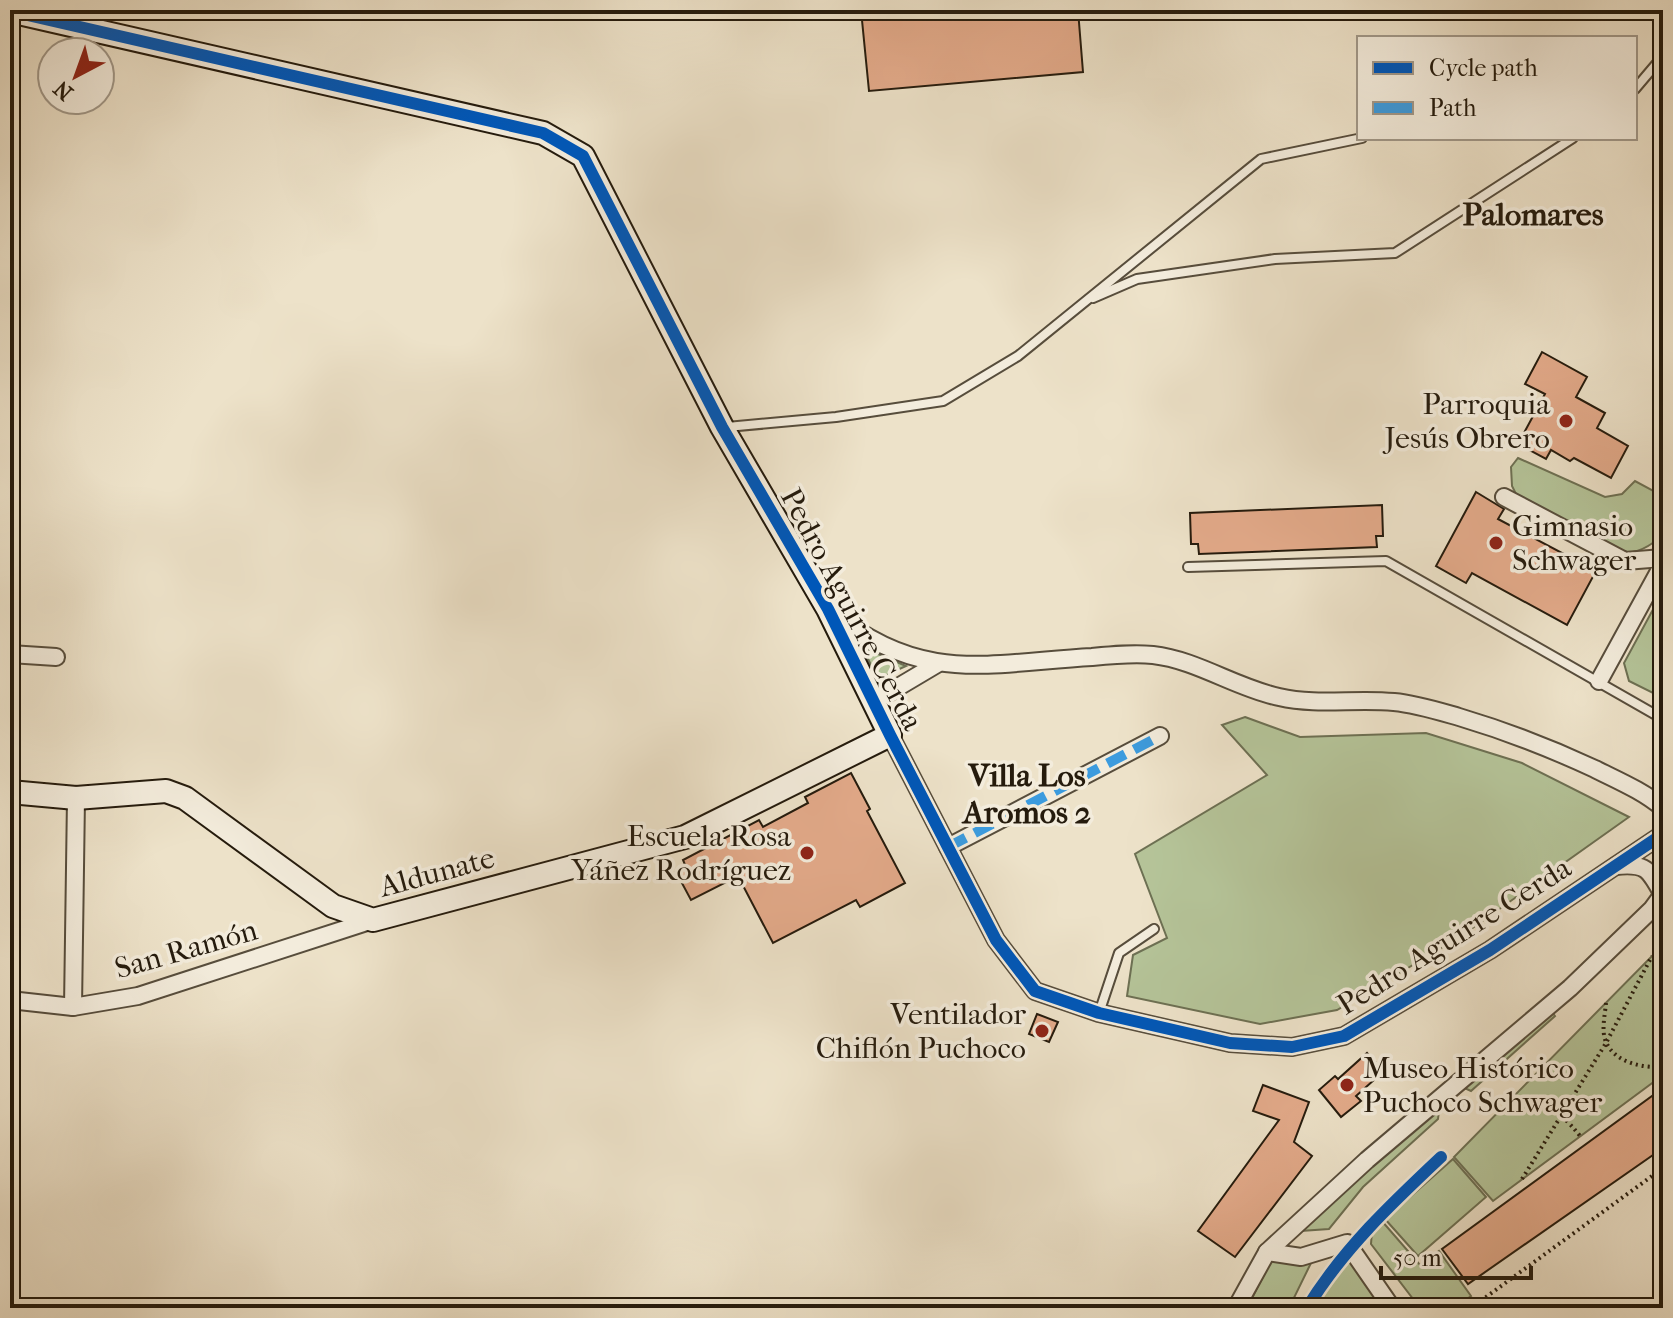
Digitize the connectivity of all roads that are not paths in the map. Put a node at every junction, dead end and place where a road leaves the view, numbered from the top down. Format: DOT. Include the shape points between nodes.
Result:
graph roads {
  1 [pos="10,11"];
  2 [pos="1663,56"];
  3 [pos="1637,87"];
  4 [pos="1357,139"];
  5 [pos="1570,140"];
  6 [pos="1084,302"];
  7 [pos="722,427"];
  8 [pos="1504,497"];
  9 [pos="1663,561"];
  10 [pos="1188,567"];
  11 [pos="828,609"];
  12 [pos="10,654"];
  13 [pos="56,657"];
  14 [pos="937,664"];
  15 [pos="1599,681"];
  16 [pos="873,702"];
  17 [pos="1663,719"];
  18 [pos="890,735"];
  19 [pos="1160,736"];
  20 [pos="10,792"];
  21 [pos="76,798"];
  22 [pos="1663,808"];
  23 [pos="1663,834"];
  24 [pos="948,847"];
  25 [pos="1614,866"];
  26 [pos="1663,894"];
  27 [pos="373,920"];
  28 [pos="1154,929"];
  29 [pos="10,1000"];
  30 [pos="73,1007"];
  31 [pos="1099,1013"];
  32 [pos="1267,1252"];
  33 [pos="1236,1308"];
  34 [pos="1392,1308"];
  1 -- 7 [label="street, Pedro Aguirre Cerda" via="543,133 583,156"];
  2 -- 3 [label="lane"];
  4 -- 6 [label="lane" via="1261,159"];
  5 -- 6 [label="lane" via="1395,253 1275,259 1137,279"];
  6 -- 7 [label="lane" via="1018,356 943,401"];
  7 -- 11 [label="street, Pedro Aguirre Cerda"];
  8 -- 9 [label="street" via="1625,561"];
  9 -- 15 [label="street"];
  10 -- 15 [label="lane" via="1386,561"];
  11 -- 14 [label="street" via="868,638"];
  11 -- 16 [label="street, Pedro Aguirre Cerda"];
  12 -- 13 [label="street"];
  14 -- 16 [label="street"];
  14 -- 22 [label="street" via="1153,655 1297,701 1411,704 1548,747"];
  15 -- 17 [label="lane"];
  16 -- 18 [label="street, Pedro Aguirre Cerda"];
  18 -- 24 [label="street, Pedro Aguirre Cerda"];
  18 -- 27 [label="street, Aldunate" via="685,837"];
  19 -- 24 [label="street"];
  20 -- 21 [label="street, Aldunate"];
  21 -- 27 [label="street, Aldunate" via="166,791 185,798 333,906"];
  21 -- 30 [label="street"];
  23 -- 25 [label="street, Pedro Aguirre Cerda"];
  24 -- 31 [label="street, Pedro Aguirre Cerda" via="996,940 1035,991"];
  25 -- 26 [label="street" via="1636,864 1652,874"];
  25 -- 31 [label="street, Pedro Aguirre Cerda" via="1490,950 1344,1036 1292,1047 1230,1043"];
  26 -- 32 [label="street" via="1570,988"];
  27 -- 30 [label="street, San Ramón" via="138,996"];
  28 -- 31 [label="lane" via="1119,953"];
  29 -- 30 [label="street, San Ramón"];
  32 -- 33 [label="street"];
  32 -- 34 [label="street" via="1301,1257 1347,1243"];
}
